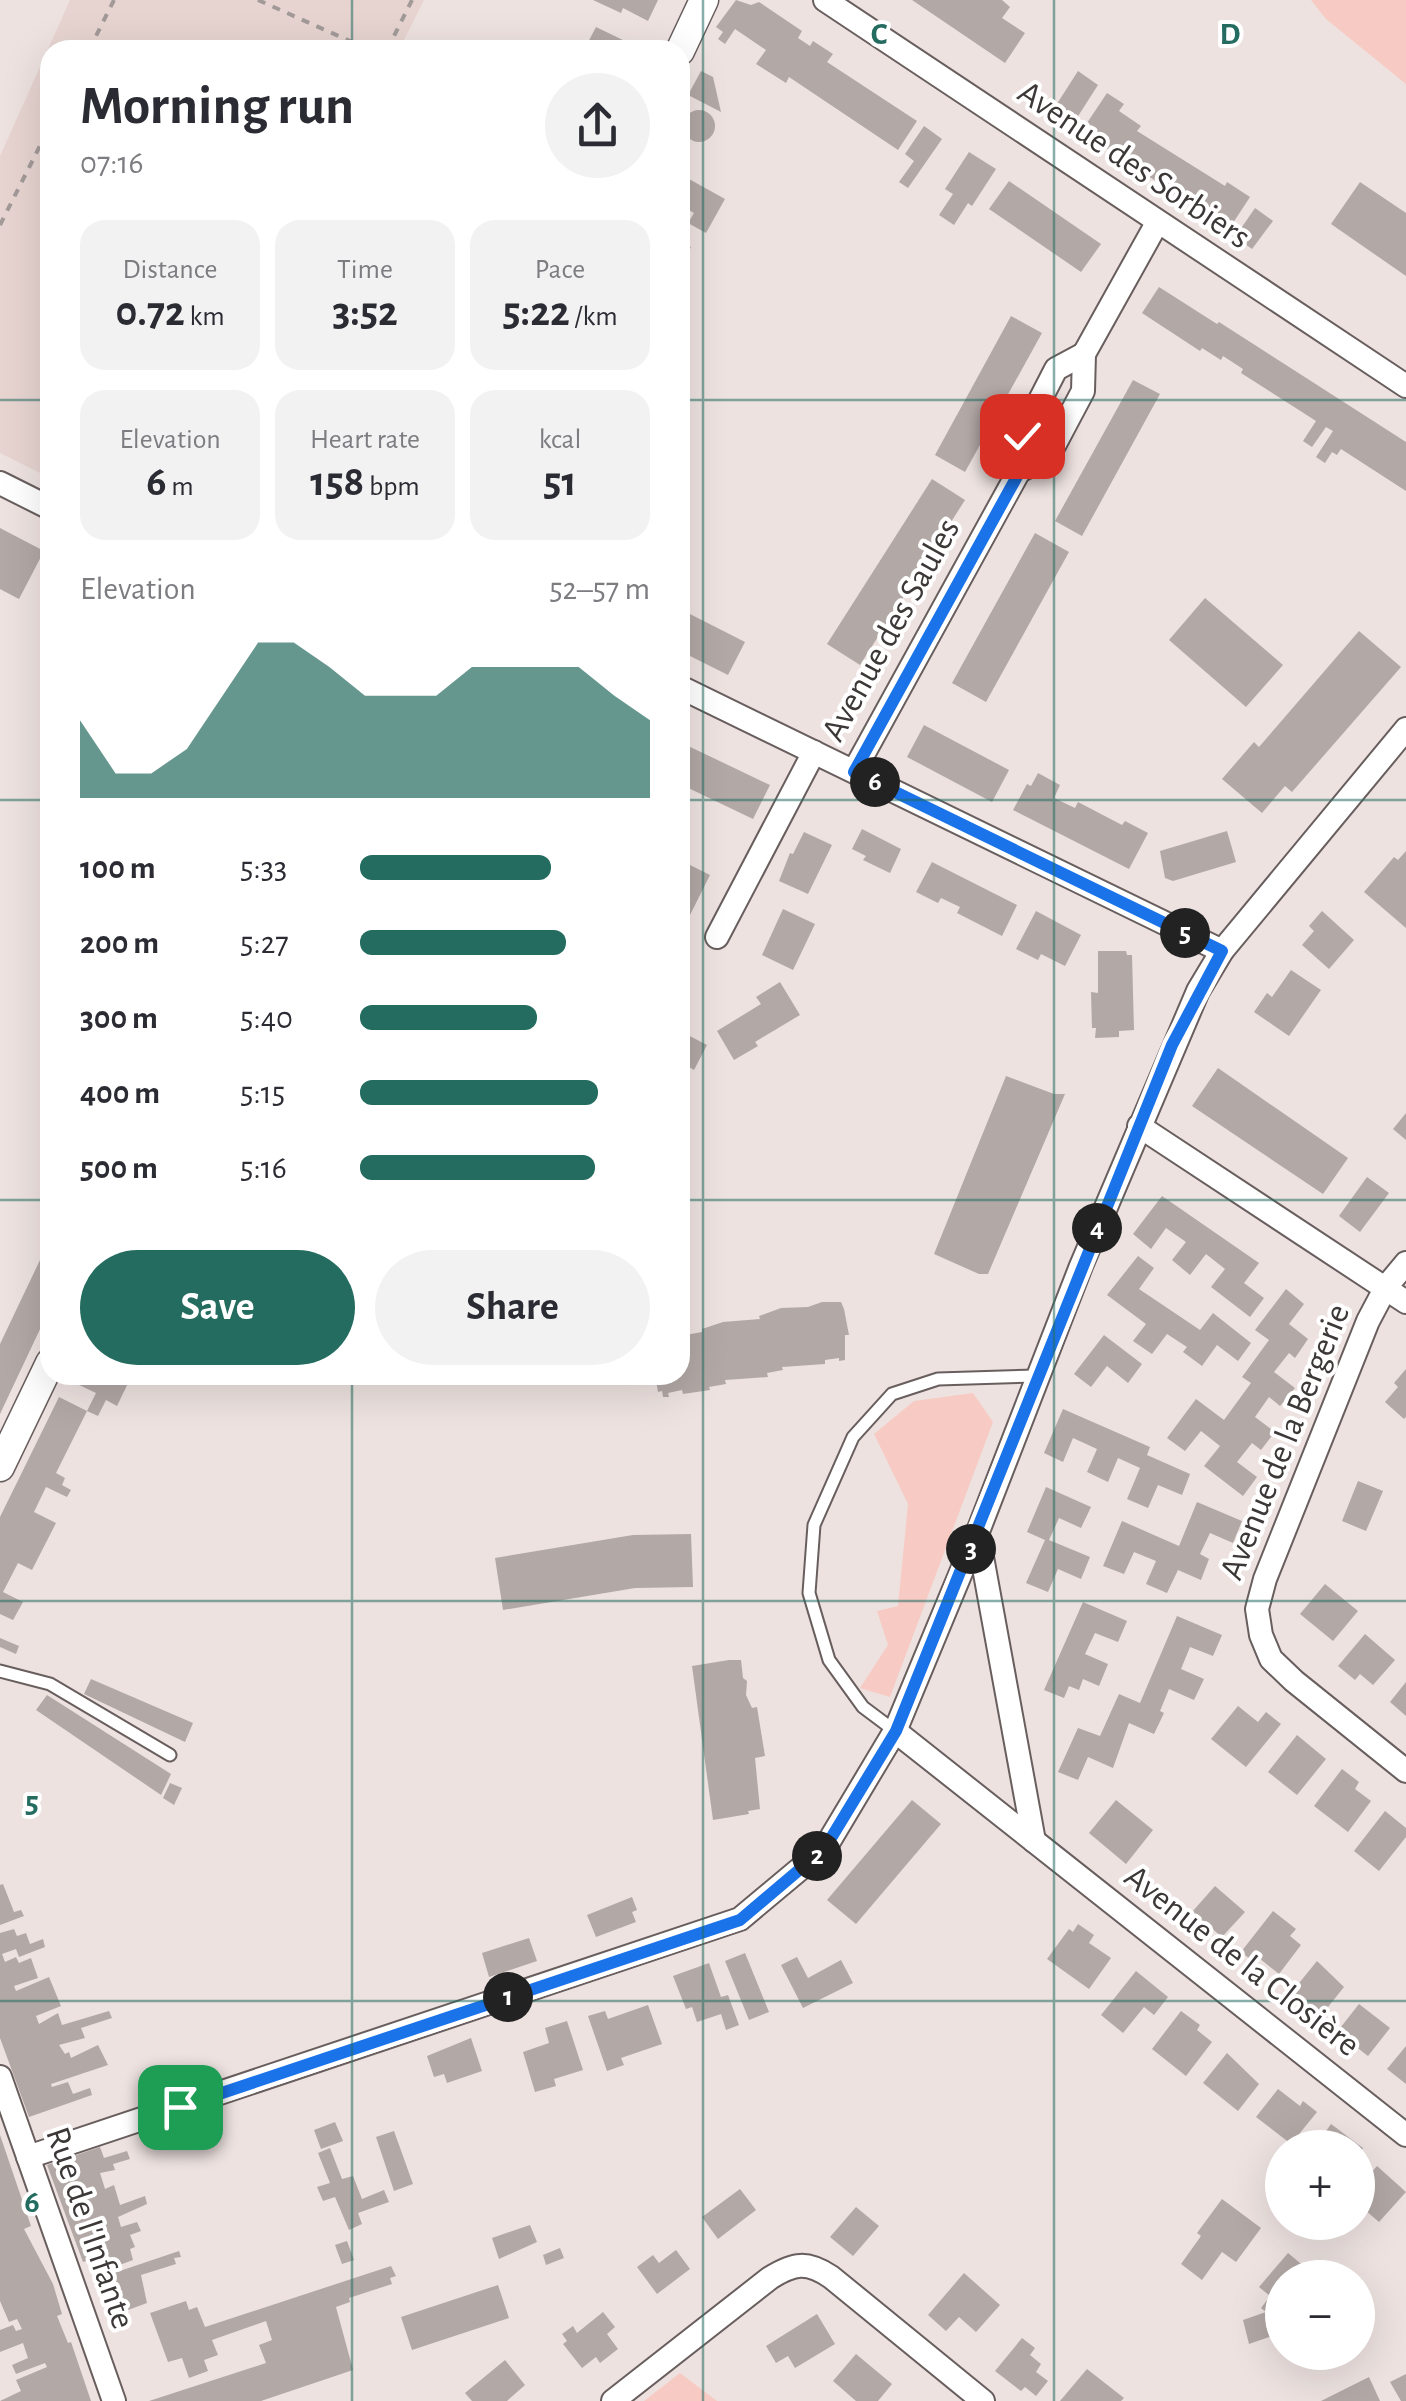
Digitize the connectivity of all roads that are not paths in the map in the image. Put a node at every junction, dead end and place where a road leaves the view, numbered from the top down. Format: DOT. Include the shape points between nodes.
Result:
graph roads {
  1 [pos="704,0"];
  2 [pos="825,0"];
  3 [pos="685,40"];
  4 [pos="1156,223"];
  5 [pos="1084,354"];
  6 [pos="1406,386"];
  7 [pos="1020,471"];
  8 [pos="0,483"];
  9 [pos="40,503"];
  10 [pos="690,692"];
  11 [pos="1406,729"];
  12 [pos="814,752"];
  13 [pos="854,772"];
  14 [pos="716,937"];
  15 [pos="1222,951"];
  16 [pos="1139,1126"];
  17 [pos="1406,1263"];
  18 [pos="1386,1287"];
  19 [pos="1406,1302"];
  20 [pos="1036,1376"];
  21 [pos="40,1384"];
  22 [pos="0,1467"];
  23 [pos="978,1534"];
  24 [pos="0,1671"];
  25 [pos="896,1731"];
  26 [pos="170,1755"];
  27 [pos="1406,1771"];
  28 [pos="1034,1842"];
  29 [pos="0,2077"];
  30 [pos="1406,2135"];
  31 [pos="28,2157"];
  32 [pos="114,2401"];
  33 [pos="612,2401"];
  34 [pos="983,2401"];
  1 -- 3 [label="street"];
  2 -- 4 [label="street, Avenue des Sorbiers"];
  4 -- 5 [label="street, Avenue des Saules"];
  4 -- 6 [label="street, Avenue des Sorbiers"];
  5 -- 7 [label="street, Avenue des Saules" via="1056,369 1022,436"];
  5 -- 7 [label="street, Avenue des Saules" via="1083,392 1057,441 1048,457"];
  7 -- 13 [label="street, Avenue des Saules"];
  8 -- 9 [label="street"];
  10 -- 12 [label="street"];
  11 -- 15 [label="street"];
  12 -- 13 [label="street"];
  12 -- 14 [label="street"];
  13 -- 15 [label="street"];
  15 -- 16 [label="street"];
  16 -- 18 [label="street"];
  16 -- 20 [label="street"];
  17 -- 18 [label="street, Avenue de la Bergerie"];
  18 -- 19 [label="street"];
  18 -- 27 [label="street, Avenue de la Bergerie" via="1257,1609 1271,1658"];
  20 -- 23 [label="street"];
  20 -- 25 [label="lane" via="938,1379 892,1394 853,1437 814,1525 809,1593 829,1660 863,1707"];
  21 -- 22 [label="street"];
  23 -- 25 [label="street"];
  23 -- 28 [label="street"];
  24 -- 26 [label="lane" via="50,1684"];
  25 -- 28 [label="street, Avenue de la Closière"];
  25 -- 31 [label="street" via="825,1848 740,1920"];
  28 -- 30 [label="street, Avenue de la Closière"];
  29 -- 31 [label="street, Rue de l'Infante"];
  31 -- 32 [label="street, Rue de l'Infante"];
  33 -- 34 [label="street" via="770,2278 802,2264 830,2277"];
}
